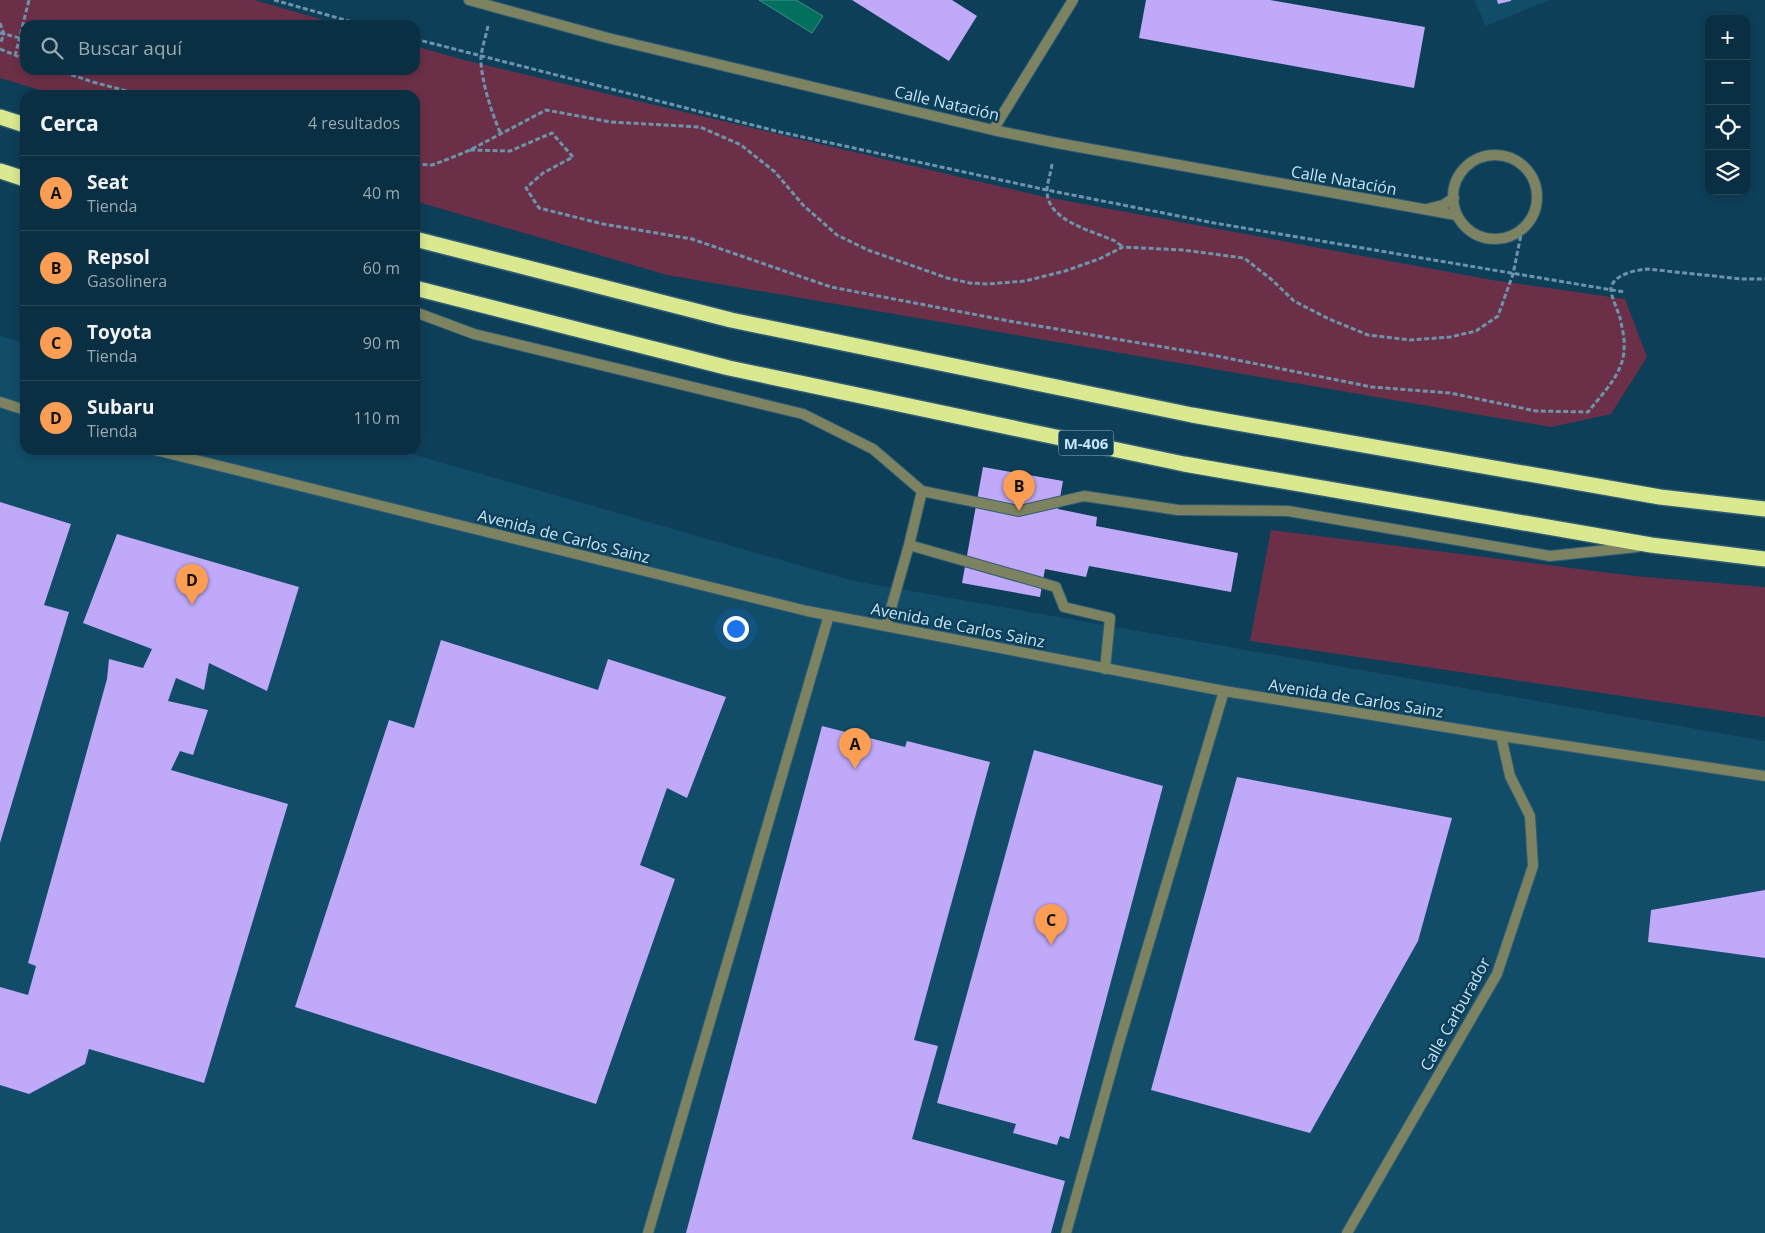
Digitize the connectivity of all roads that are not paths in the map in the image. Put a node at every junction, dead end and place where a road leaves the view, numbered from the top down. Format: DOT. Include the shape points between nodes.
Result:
graph roads {
  1 [pos="469,0"];
  2 [pos="1071,1"];
  3 [pos="0,117"];
  4 [pos="20,123"];
  5 [pos="993,130"];
  6 [pos="0,171"];
  7 [pos="20,177"];
  8 [pos="0,180"];
  9 [pos="20,184"];
  10 [pos="1454,198"];
  11 [pos="1424,210"];
  12 [pos="1456,215"];
  13 [pos="420,240"];
  14 [pos="420,289"];
  15 [pos="420,314"];
  16 [pos="0,402"];
  17 [pos="20,408"];
  18 [pos="175,455"];
  19 [pos="922,491"];
  20 [pos="1765,509"];
  21 [pos="909,545"];
  22 [pos="1652,545"];
  23 [pos="1765,559"];
  24 [pos="829,615"];
  25 [pos="886,626"];
  26 [pos="1105,669"];
  27 [pos="1224,691"];
  28 [pos="1501,736"];
  29 [pos="1765,776"];
  30 [pos="648,1233"];
  31 [pos="1066,1233"];
  32 [pos="1347,1233"];
  1 -- 5 [label="street, Calle Natación" via="608,38"];
  2 -- 5 [label="street"];
  3 -- 4 [label="highway"];
  5 -- 11 [label="street, Calle Natación"];
  6 -- 7 [label="highway"];
  8 -- 9 [label="highway"];
  10 -- 11 [label="street, Calle Natación"];
  10 -- 12 [label="street"];
  10 -- 12 [label="street" via="1457,179 1465,168 1488,155 1514,159 1534,178 1538,191 1532,218 1522,230 1510,237 1482,236 1469,230"];
  11 -- 12 [label="street, Calle Natación"];
  13 -- 20 [label="highway" via="731,320 1192,415 1660,496"];
  14 -- 22 [label="highway, M-406" via="729,368 1155,458"];
  15 -- 19 [label="street" via="474,334 803,414 873,449"];
  16 -- 17 [label="street"];
  18 -- 24 [label="street, Avenida de Carlos Sainz"];
  19 -- 21 [label="street"];
  19 -- 22 [label="street" via="1019,512 1084,496 1178,510 1288,511 1550,556"];
  21 -- 25 [label="street"];
  21 -- 26 [label="street" via="1056,587 1064,607 1110,618"];
  22 -- 23 [label="highway, M-406"];
  24 -- 25 [label="street, Avenida de Carlos Sainz"];
  24 -- 30 [label="street"];
  25 -- 26 [label="street, Avenida de Carlos Sainz"];
  26 -- 27 [label="street, Avenida de Carlos Sainz"];
  27 -- 28 [label="street, Avenida de Carlos Sainz"];
  27 -- 31 [label="street"];
  28 -- 29 [label="street, Avenida de Carlos Sainz"];
  28 -- 32 [label="street, Calle Carburador" via="1510,776 1530,816 1533,866 1497,974"];
}
